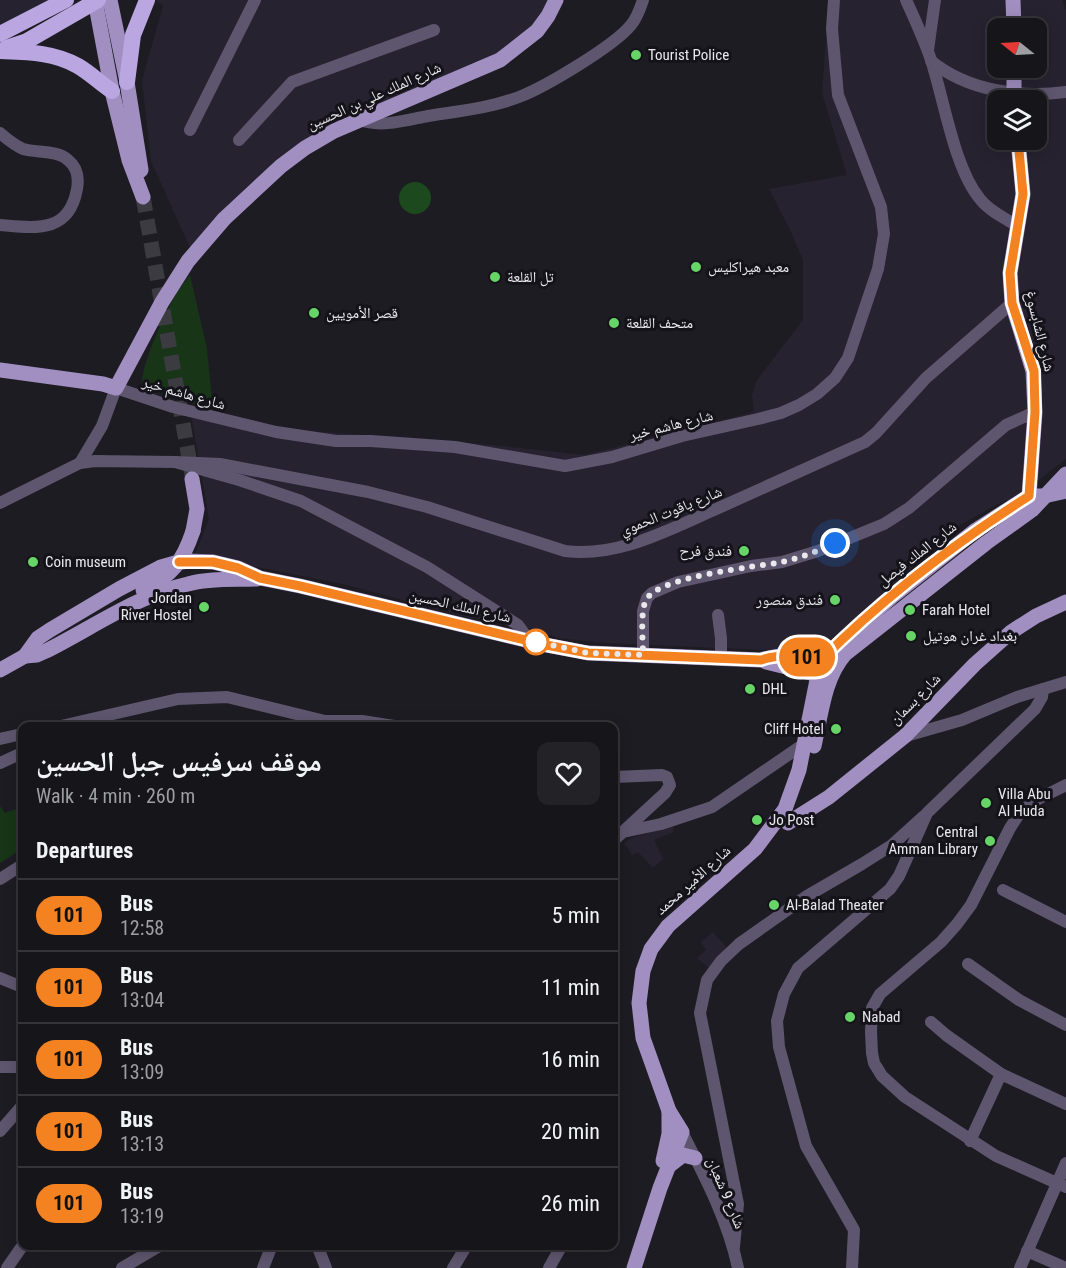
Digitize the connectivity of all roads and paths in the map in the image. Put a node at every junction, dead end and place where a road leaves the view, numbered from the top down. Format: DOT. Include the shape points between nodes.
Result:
graph roads {
  1 [pos="66,0"];
  2 [pos="100,0"];
  3 [pos="147,0"];
  4 [pos="255,0"];
  5 [pos="556,0"];
  6 [pos="643,0"];
  7 [pos="834,0"];
  8 [pos="906,0"];
  9 [pos="935,0"];
  10 [pos="1012,0"];
  11 [pos="1013,18"];
  12 [pos="434,30"];
  13 [pos="0,34"];
  14 [pos="0,51"];
  15 [pos="930,56"];
  16 [pos="127,81"];
  17 [pos="994,90"];
  18 [pos="112,91"];
  19 [pos="1066,92"];
  20 [pos="1047,93"];
  21 [pos="360,120"];
  22 [pos="190,130"];
  23 [pos="0,133"];
  24 [pos="239,140"];
  25 [pos="1019,150"];
  26 [pos="0,225"];
  27 [pos="1017,226"];
  28 [pos="1012,303"];
  29 [pos="0,370"];
  30 [pos="116,388"];
  31 [pos="1035,412"];
  32 [pos="80,463"];
  33 [pos="242,474"];
  34 [pos="1066,474"];
  35 [pos="192,479"];
  36 [pos="1066,491"];
  37 [pos="1037,496"];
  38 [pos="0,503"];
  39 [pos="197,562"];
  40 [pos="260,578"];
  41 [pos="201,581"];
  42 [pos="1066,602"];
  43 [pos="718,615"];
  44 [pos="529,640"];
  45 [pos="643,655"];
  46 [pos="25,656"];
  47 [pos="721,657"];
  48 [pos="826,669"];
  49 [pos="0,670"];
  50 [pos="1066,681"];
  51 [pos="1043,689"];
  52 [pos="78,722"];
  53 [pos="325,722"];
  54 [pos="346,722"];
  55 [pos="368,722"];
  56 [pos="18,735"];
  57 [pos="905,736"];
  58 [pos="0,739"];
  59 [pos="804,744"];
  60 [pos="18,755"];
  61 [pos="0,763"];
  62 [pos="618,777"];
  63 [pos="1066,785"];
  64 [pos="927,813"];
  65 [pos="788,823"];
  66 [pos="618,836"];
  67 [pos="755,849"];
  68 [pos="18,868"];
  69 [pos="0,879"];
  70 [pos="1003,890"];
  71 [pos="1066,922"];
  72 [pos="968,964"];
  73 [pos="0,978"];
  74 [pos="18,985"];
  75 [pos="931,1022"];
  76 [pos="1066,1025"];
  77 [pos="18,1067"];
  78 [pos="0,1068"];
  79 [pos="1001,1074"];
  80 [pos="1066,1104"];
  81 [pos="18,1111"];
  82 [pos="669,1111"];
  83 [pos="0,1131"];
  84 [pos="682,1132"];
  85 [pos="970,1141"];
  86 [pos="695,1158"];
  87 [pos="1066,1163"];
  88 [pos="670,1165"];
  89 [pos="1061,1184"];
  90 [pos="660,1188"];
  91 [pos="734,1247"];
  92 [pos="20,1250"];
  93 [pos="153,1250"];
  94 [pos="270,1250"];
  95 [pos="319,1250"];
  96 [pos="464,1250"];
  97 [pos="559,1250"];
  98 [pos="1027,1251"];
  99 [pos="7,1268"];
  100 [pos="122,1268"];
  101 [pos="263,1268"];
  102 [pos="326,1268"];
  103 [pos="453,1268"];
  104 [pos="549,1268"];
  105 [pos="634,1268"];
  106 [pos="738,1268"];
  107 [pos="852,1268"];
  108 [pos="1020,1268"];
  109 [pos="1066,1268"];
  1 -- 13 [label="highway"];
  2 -- 14 [label="highway"];
  2 -- 16 [label="main road"];
  2 -- 18 [label="main road"];
  3 -- 16 [label="highway" via="133,35"];
  4 -- 22 [label="street"];
  5 -- 21 [label="main road, شارع الملك علي بن الحسين" via="537,31 500,60"];
  6 -- 21 [label="street" via="632,24 613,42 520,97 396,122"];
  7 -- 30 [label="street, شارع هاشم خير" via="832,29 838,94 881,207 884,234 878,269 848,358 836,378 799,405 781,413 566,466 447,446 336,441 276,432"];
  8 -- 15 [label="street"];
  9 -- 15 [label="street"];
  10 -- 11 [label="main road"];
  12 -- 24 [label="street" via="292,82"];
  14 -- 18 [label="highway" via="63,59"];
  15 -- 17 [label="street" via="957,79"];
  15 -- 27 [label="street" via="970,183 985,205"];
  16 -- 18 [label="main road" via="144,185 142,196"];
  19 -- 20 [label="street"];
  21 -- 30 [label="main road, شارع الملك علي بن الحسين" via="325,135 291,158 224,219 174,282"];
  23 -- 26 [label="street" via="23,149 67,158 79,181 75,201 64,219 44,227"];
  25 -- 27 [label="main road, شارع الشابسوغ" via="1023,194"];
  27 -- 28 [label="main road, شارع الشابسوغ" via="1010,273"];
  28 -- 31 [label="main road, شارع الشابسوغ" via="1034,371"];
  28 -- 33 [label="street, شارع ياقوت الحموي" via="933,371 865,442 692,520 614,549 566,551 368,492"];
  29 -- 30 [label="main road"];
  30 -- 32 [label="street" via="102,426"];
  31 -- 37 [label="main road, شارع الشابسوغ"];
  31 -- 45 [label="street" via="1006,425 884,524 782,562 678,582 652,593 644,611"];
  32 -- 33 [label="street" via="175,462"];
  32 -- 38 [label="street"];
  33 -- 44 [label="street" via="316,507 427,567 518,625"];
  34 -- 37 [label="main road"];
  35 -- 46 [label="main road, bridge" via="197,509 193,531 178,564 162,580 60,633"];
  36 -- 37 [label="main road"];
  37 -- 48 [label="main road" via="1032,510"];
  39 -- 40 [label="main road, شارع الملك الحسين" via="233,567"];
  39 -- 41 [label="main road"];
  39 -- 46 [label="main road, شارع الملك الحسين" via="161,567 119,589 38,638"];
  40 -- 41 [label="main road, شارع الملك الحسين"];
  40 -- 44 [label="main road, شارع الملك الحسين"];
  41 -- 46 [label="main road, شارع الملك الحسين" via="156,594 46,651"];
  42 -- 57 [label="main road, شارع بسمان" via="1011,632"];
  43 -- 47 [label="street"];
  44 -- 45 [label="main road, شارع الملك الحسين" via="588,653"];
  45 -- 47 [label="main road, شارع الملك الحسين"];
  46 -- 49 [label="main road, شارع الملك الحسين"];
  47 -- 48 [label="main road, شارع الملك الحسين" via="774,657"];
  48 -- 59 [label="main road, شارع الأمير محمد"];
  48 -- 65 [label="main road, شارع الأمير محمد" via="809,772"];
  50 -- 51 [label="street"];
  51 -- 57 [label="street" via="962,720"];
  51 -- 64 [label="street" via="1035,709"];
  52 -- 53 [label="street" via="178,699 227,697"];
  54 -- 55 [label="street"];
  56 -- 58 [label="street"];
  57 -- 65 [label="main road, شارع بسمان" via="829,797"];
  59 -- 66 [label="street" via="712,807"];
  59 -- 67 [label="main road, شارع الأمير محمد" via="790,798"];
  60 -- 61 [label="street"];
  62 -- 66 [label="street" via="662,775 669,779 668,789"];
  63 -- 85 [label="street" via="1022,811 957,924 880,994 872,1008 872,1053 882,1076 905,1097"];
  64 -- 91 [label="street" via="892,845 755,932 721,960 706,980 700,1013 738,1204"];
  64 -- 107 [label="street" via="894,884 798,968 784,994 777,1021 778,1047 806,1146 854,1230"];
  65 -- 67 [label="main road, شارع الأمير محمد"];
  67 -- 82 [label="main road, شارع الأمير محمد" via="668,926 651,949 643,971 640,1020"];
  68 -- 69 [label="street"];
  70 -- 71 [label="street"];
  72 -- 76 [label="street" via="1019,1000"];
  73 -- 74 [label="street"];
  75 -- 79 [label="street"];
  77 -- 78 [label="street"];
  79 -- 80 [label="street"];
  79 -- 85 [label="street"];
  81 -- 83 [label="street"];
  82 -- 84 [label="main road, شارع الأمير محمد"];
  82 -- 90 [label="main road, شارع الأمير محمد"];
  84 -- 86 [label="street, شارع 9 شعبان"];
  84 -- 88 [label="main road, شارع الأمير محمد"];
  85 -- 89 [label="street"];
  86 -- 88 [label="main road" via="683,1155"];
  86 -- 91 [label="street, شارع 9 شعبان"];
  87 -- 89 [label="street"];
  88 -- 90 [label="main road, شارع الأمير محمد"];
  89 -- 98 [label="street"];
  90 -- 105 [label="main road, شارع الأمير محمد"];
  91 -- 106 [label="street, شارع 9 شعبان"];
  92 -- 99 [label="street"];
  93 -- 100 [label="street"];
  94 -- 101 [label="street"];
  95 -- 102 [label="street"];
  96 -- 103 [label="street"];
  97 -- 104 [label="street"];
  98 -- 108 [label="street"];
  98 -- 109 [label="street"];
}
